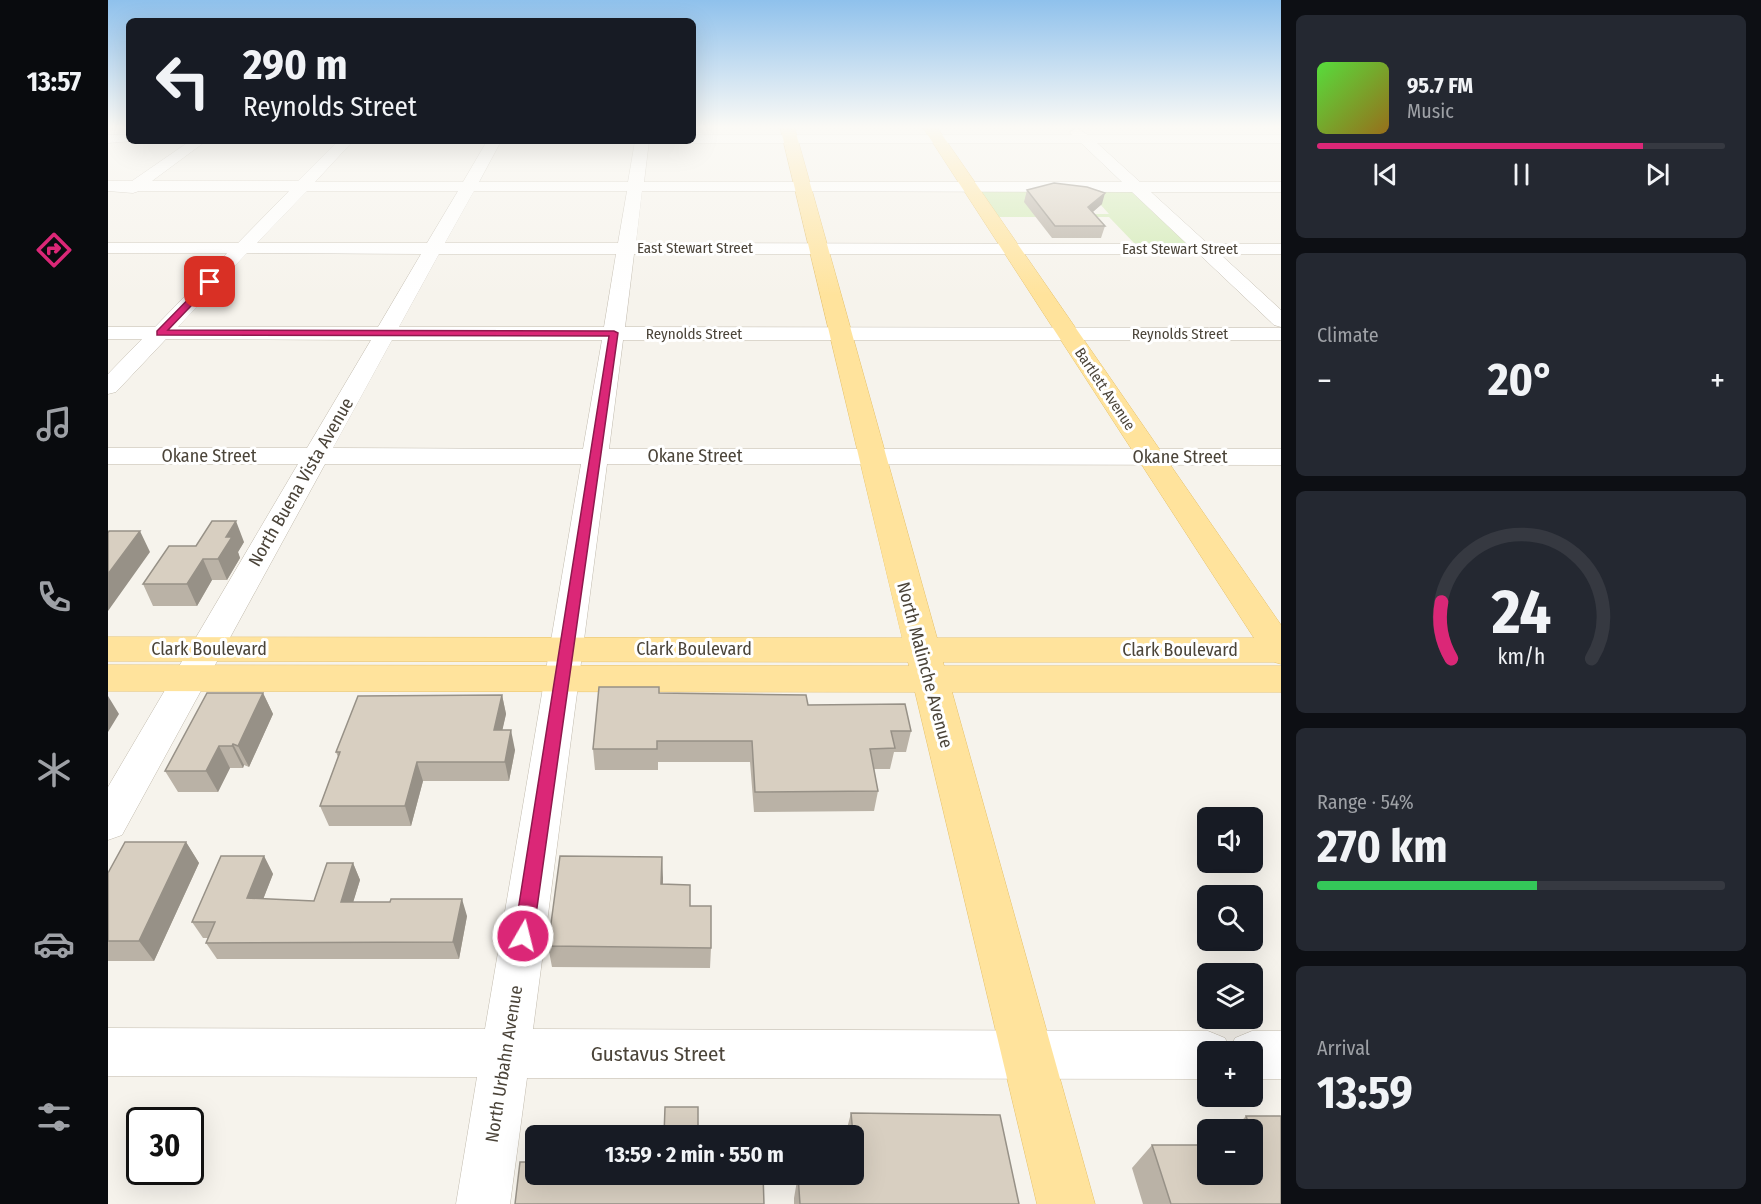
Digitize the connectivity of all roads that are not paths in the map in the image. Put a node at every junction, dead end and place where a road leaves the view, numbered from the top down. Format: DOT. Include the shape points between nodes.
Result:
graph roads {
  1 [pos="141,182"];
  2 [pos="307,182"];
  3 [pos="471,182"];
  4 [pos="637,182"];
  5 [pos="801,182"];
  6 [pos="966,182"];
  7 [pos="1131,182"];
  8 [pos="108,186"];
  9 [pos="136,186"];
  10 [pos="303,186"];
  11 [pos="469,186"];
  12 [pos="636,187"];
  13 [pos="802,187"];
  14 [pos="969,187"];
  15 [pos="1136,187"];
  16 [pos="1281,187"];
  17 [pos="117,200"];
  18 [pos="108,248"];
  19 [pos="243,248"];
  20 [pos="434,248"];
  21 [pos="626,248"];
  22 [pos="818,249"];
  23 [pos="1010,249"];
  24 [pos="1203,249"];
  25 [pos="1281,249"];
  26 [pos="1281,321"];
  27 [pos="108,333"];
  28 [pos="160,333"];
  29 [pos="385,333"];
  30 [pos="614,333"];
  31 [pos="840,334"];
  32 [pos="1068,334"];
  33 [pos="1281,334"];
  34 [pos="108,387"];
  35 [pos="108,456"];
  36 [pos="316,456"];
  37 [pos="595,456"];
  38 [pos="871,456"];
  39 [pos="1150,457"];
  40 [pos="1281,457"];
  41 [pos="108,648"];
  42 [pos="1281,658"];
  43 [pos="198,663"];
  44 [pos="564,664"];
  45 [pos="925,664"];
  46 [pos="108,678"];
  47 [pos="108,823"];
  48 [pos="108,1052"];
  49 [pos="506,1054"];
  50 [pos="1263,1055"];
  51 [pos="1281,1055"];
  52 [pos="1028,1056"];
  53 [pos="1197,1056"];
  54 [pos="483,1204"];
  55 [pos="1066,1204"];
  1 -- 9 [label="street"];
  2 -- 10 [label="street"];
  3 -- 11 [label="street, North Buena Vista Avenue"];
  4 -- 12 [label="street, North Urbahn Avenue"];
  5 -- 13 [label="main road, North Malinche Avenue"];
  6 -- 14 [label="main road, Bartlett Avenue"];
  7 -- 15 [label="street"];
  8 -- 9 [label="street"];
  9 -- 10 [label="street"];
  9 -- 17 [label="street"];
  10 -- 11 [label="street"];
  10 -- 19 [label="street"];
  11 -- 12 [label="street"];
  11 -- 20 [label="street, North Buena Vista Avenue"];
  12 -- 13 [label="street"];
  12 -- 21 [label="street, North Urbahn Avenue"];
  13 -- 14 [label="street"];
  13 -- 22 [label="main road, North Malinche Avenue"];
  14 -- 15 [label="street"];
  14 -- 23 [label="main road, Bartlett Avenue"];
  15 -- 16 [label="street"];
  15 -- 24 [label="street"];
  18 -- 19 [label="street, East Stewart Street"];
  19 -- 20 [label="street, East Stewart Street"];
  19 -- 28 [label="street"];
  20 -- 21 [label="street, East Stewart Street"];
  20 -- 29 [label="street, North Buena Vista Avenue"];
  21 -- 22 [label="street, East Stewart Street"];
  21 -- 30 [label="street, North Urbahn Avenue"];
  22 -- 23 [label="street, East Stewart Street"];
  22 -- 31 [label="main road, North Malinche Avenue"];
  23 -- 24 [label="street, East Stewart Street"];
  23 -- 32 [label="main road, Bartlett Avenue"];
  24 -- 25 [label="street, East Stewart Street"];
  24 -- 26 [label="street"];
  27 -- 28 [label="street, Reynolds Street"];
  28 -- 29 [label="street, Reynolds Street"];
  28 -- 34 [label="street"];
  29 -- 30 [label="street, Reynolds Street"];
  29 -- 36 [label="street, North Buena Vista Avenue"];
  30 -- 31 [label="street, Reynolds Street"];
  30 -- 37 [label="street, North Urbahn Avenue"];
  31 -- 32 [label="street, Reynolds Street"];
  31 -- 38 [label="main road, North Malinche Avenue"];
  32 -- 33 [label="street, Reynolds Street"];
  32 -- 39 [label="main road, Bartlett Avenue"];
  35 -- 36 [label="street, Okane Street"];
  36 -- 37 [label="street, Okane Street"];
  36 -- 43 [label="street, North Buena Vista Avenue"];
  37 -- 38 [label="street, Okane Street"];
  37 -- 44 [label="street, North Urbahn Avenue"];
  38 -- 39 [label="street, Okane Street"];
  38 -- 45 [label="main road, North Malinche Avenue"];
  39 -- 40 [label="street, Okane Street"];
  39 -- 42 [label="main road, Bartlett Avenue"];
  41 -- 43 [label="main road, Clark Boulevard"];
  42 -- 45 [label="main road, Clark Boulevard"];
  43 -- 44 [label="main road, Clark Boulevard"];
  43 -- 46 [label="main road, Clark Boulevard"];
  43 -- 47 [label="street, North Buena Vista Avenue"];
  44 -- 45 [label="main road, Clark Boulevard"];
  44 -- 49 [label="street, North Urbahn Avenue"];
  45 -- 52 [label="main road, North Malinche Avenue"];
  48 -- 49 [label="street, Gustavus Street"];
  49 -- 52 [label="street, Gustavus Street"];
  49 -- 54 [label="street, North Urbahn Avenue"];
  50 -- 51 [label="street"];
  52 -- 53 [label="street, Gustavus Street"];
  52 -- 55 [label="main road, North Malinche Avenue"];
}
